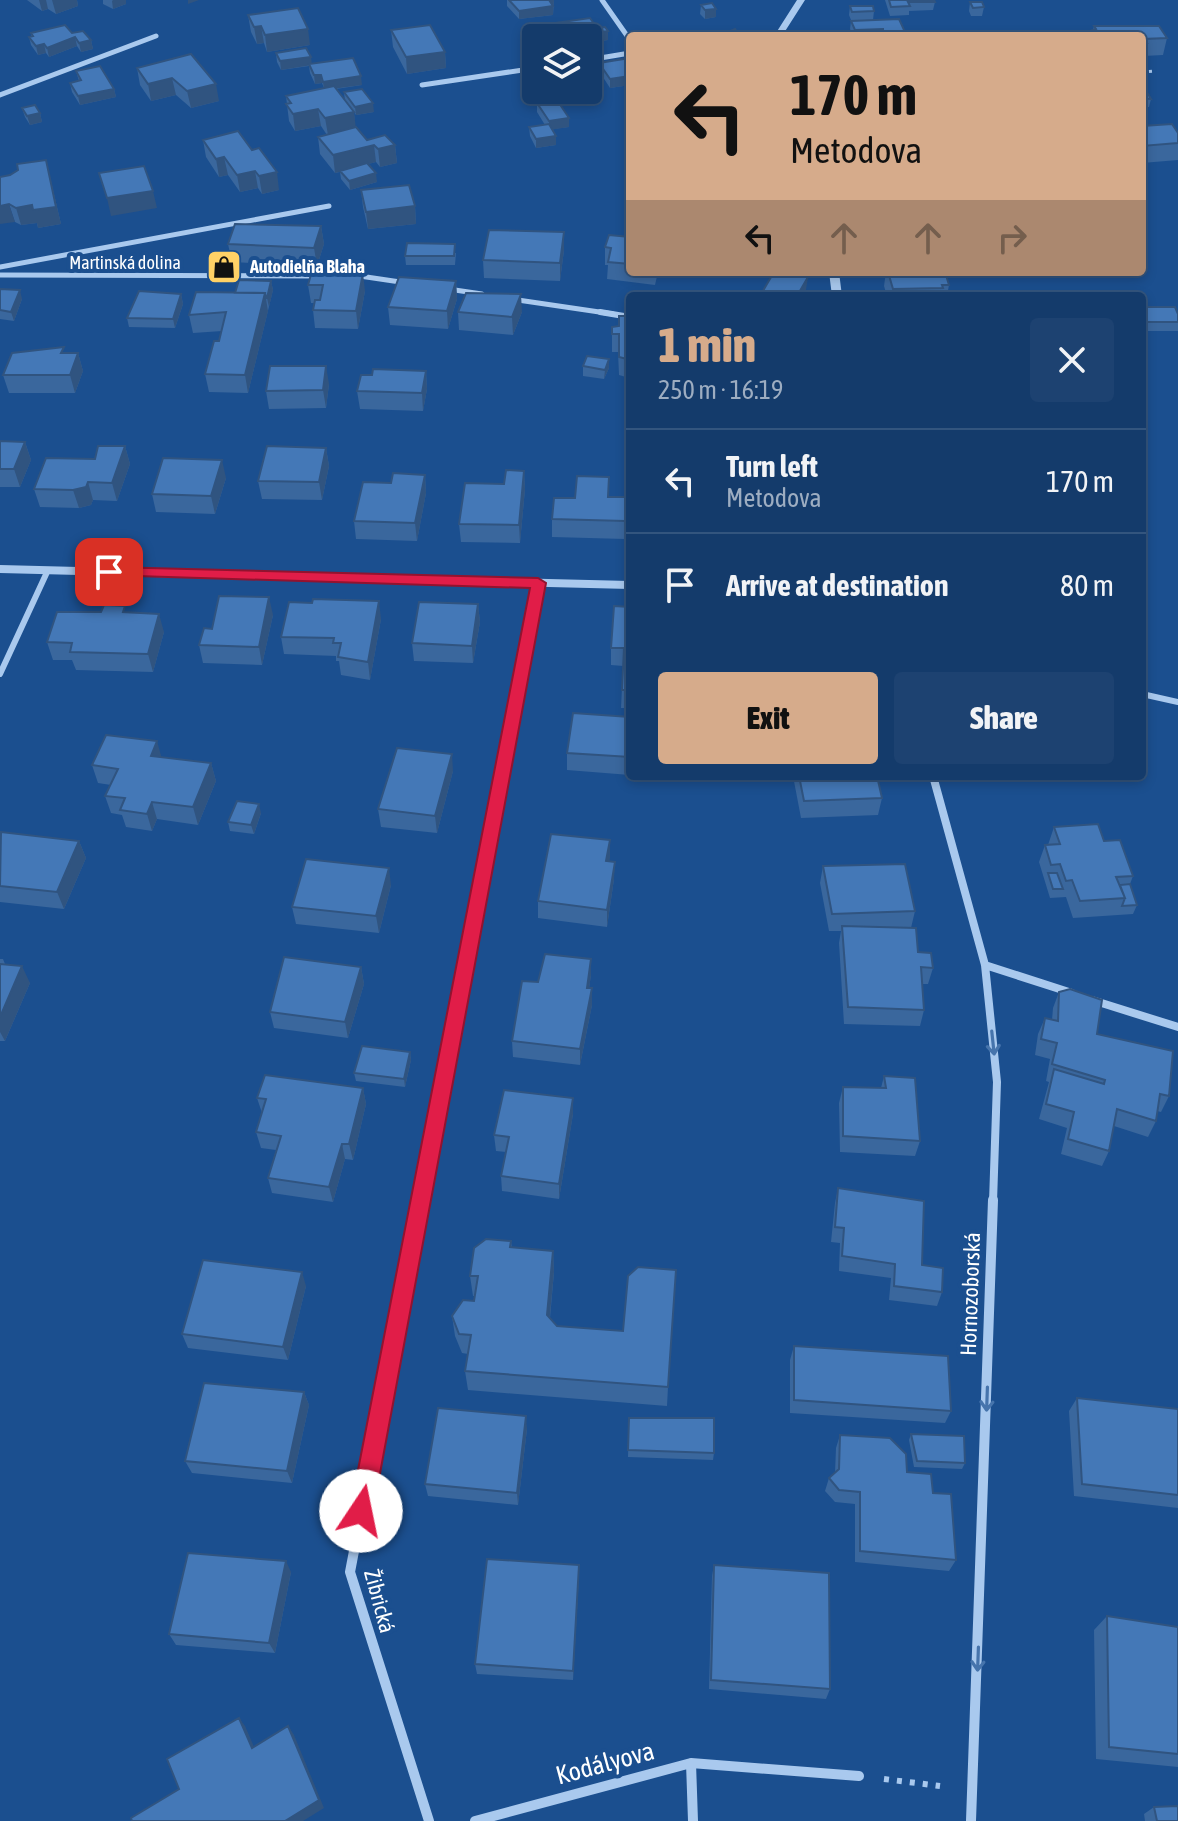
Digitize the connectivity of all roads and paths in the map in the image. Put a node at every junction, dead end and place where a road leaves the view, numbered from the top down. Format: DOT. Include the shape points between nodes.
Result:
graph roads {
  1 [pos="602,0"];
  2 [pos="801,0"];
  3 [pos="779,32"];
  4 [pos="626,34"];
  5 [pos="156,36"];
  6 [pos="626,54"];
  7 [pos="602,58"];
  8 [pos="522,70"];
  9 [pos="1155,71"];
  10 [pos="1146,72"];
  11 [pos="422,85"];
  12 [pos="0,95"];
  13 [pos="329,206"];
  14 [pos="0,267"];
  15 [pos="0,275"];
  16 [pos="327,276"];
  17 [pos="343,276"];
  18 [pos="419,285"];
  19 [pos="434,287"];
  20 [pos="626,316"];
  21 [pos="0,569"];
  22 [pos="48,570"];
  23 [pos="538,583"];
  24 [pos="626,585"];
  25 [pos="0,674"];
  26 [pos="1146,695"];
  27 [pos="1178,702"];
  28 [pos="934,780"];
  29 [pos="985,965"];
  30 [pos="1178,1027"];
  31 [pos="691,1763"];
  32 [pos="859,1776"];
  33 [pos="940,1786"];
  34 [pos="429,1821"];
  35 [pos="475,1821"];
  36 [pos="693,1821"];
  37 [pos="971,1821"];
  1 -- 4 [label="street"];
  2 -- 3 [label="street"];
  5 -- 12 [label="street"];
  6 -- 7 [label="street"];
  8 -- 11 [label="street"];
  9 -- 10 [label="path"];
  13 -- 14 [label="street, Martinská dolina"];
  15 -- 16 [label="street, Martinská dolina"];
  17 -- 18 [label="street"];
  19 -- 20 [label="street"];
  21 -- 22 [label="street"];
  22 -- 23 [label="street"];
  22 -- 25 [label="street"];
  23 -- 24 [label="street"];
  23 -- 34 [label="street, Žibrická" via="350,1572"];
  26 -- 27 [label="street"];
  28 -- 29 [label="street, Hornozoborská"];
  29 -- 30 [label="street"];
  29 -- 37 [label="street, Hornozoborská, one-way" via="997,1082"];
  31 -- 32 [label="street, Kodályova"];
  31 -- 35 [label="street, Kodályova"];
  31 -- 36 [label="street"];
  32 -- 33 [label="path"];
}
